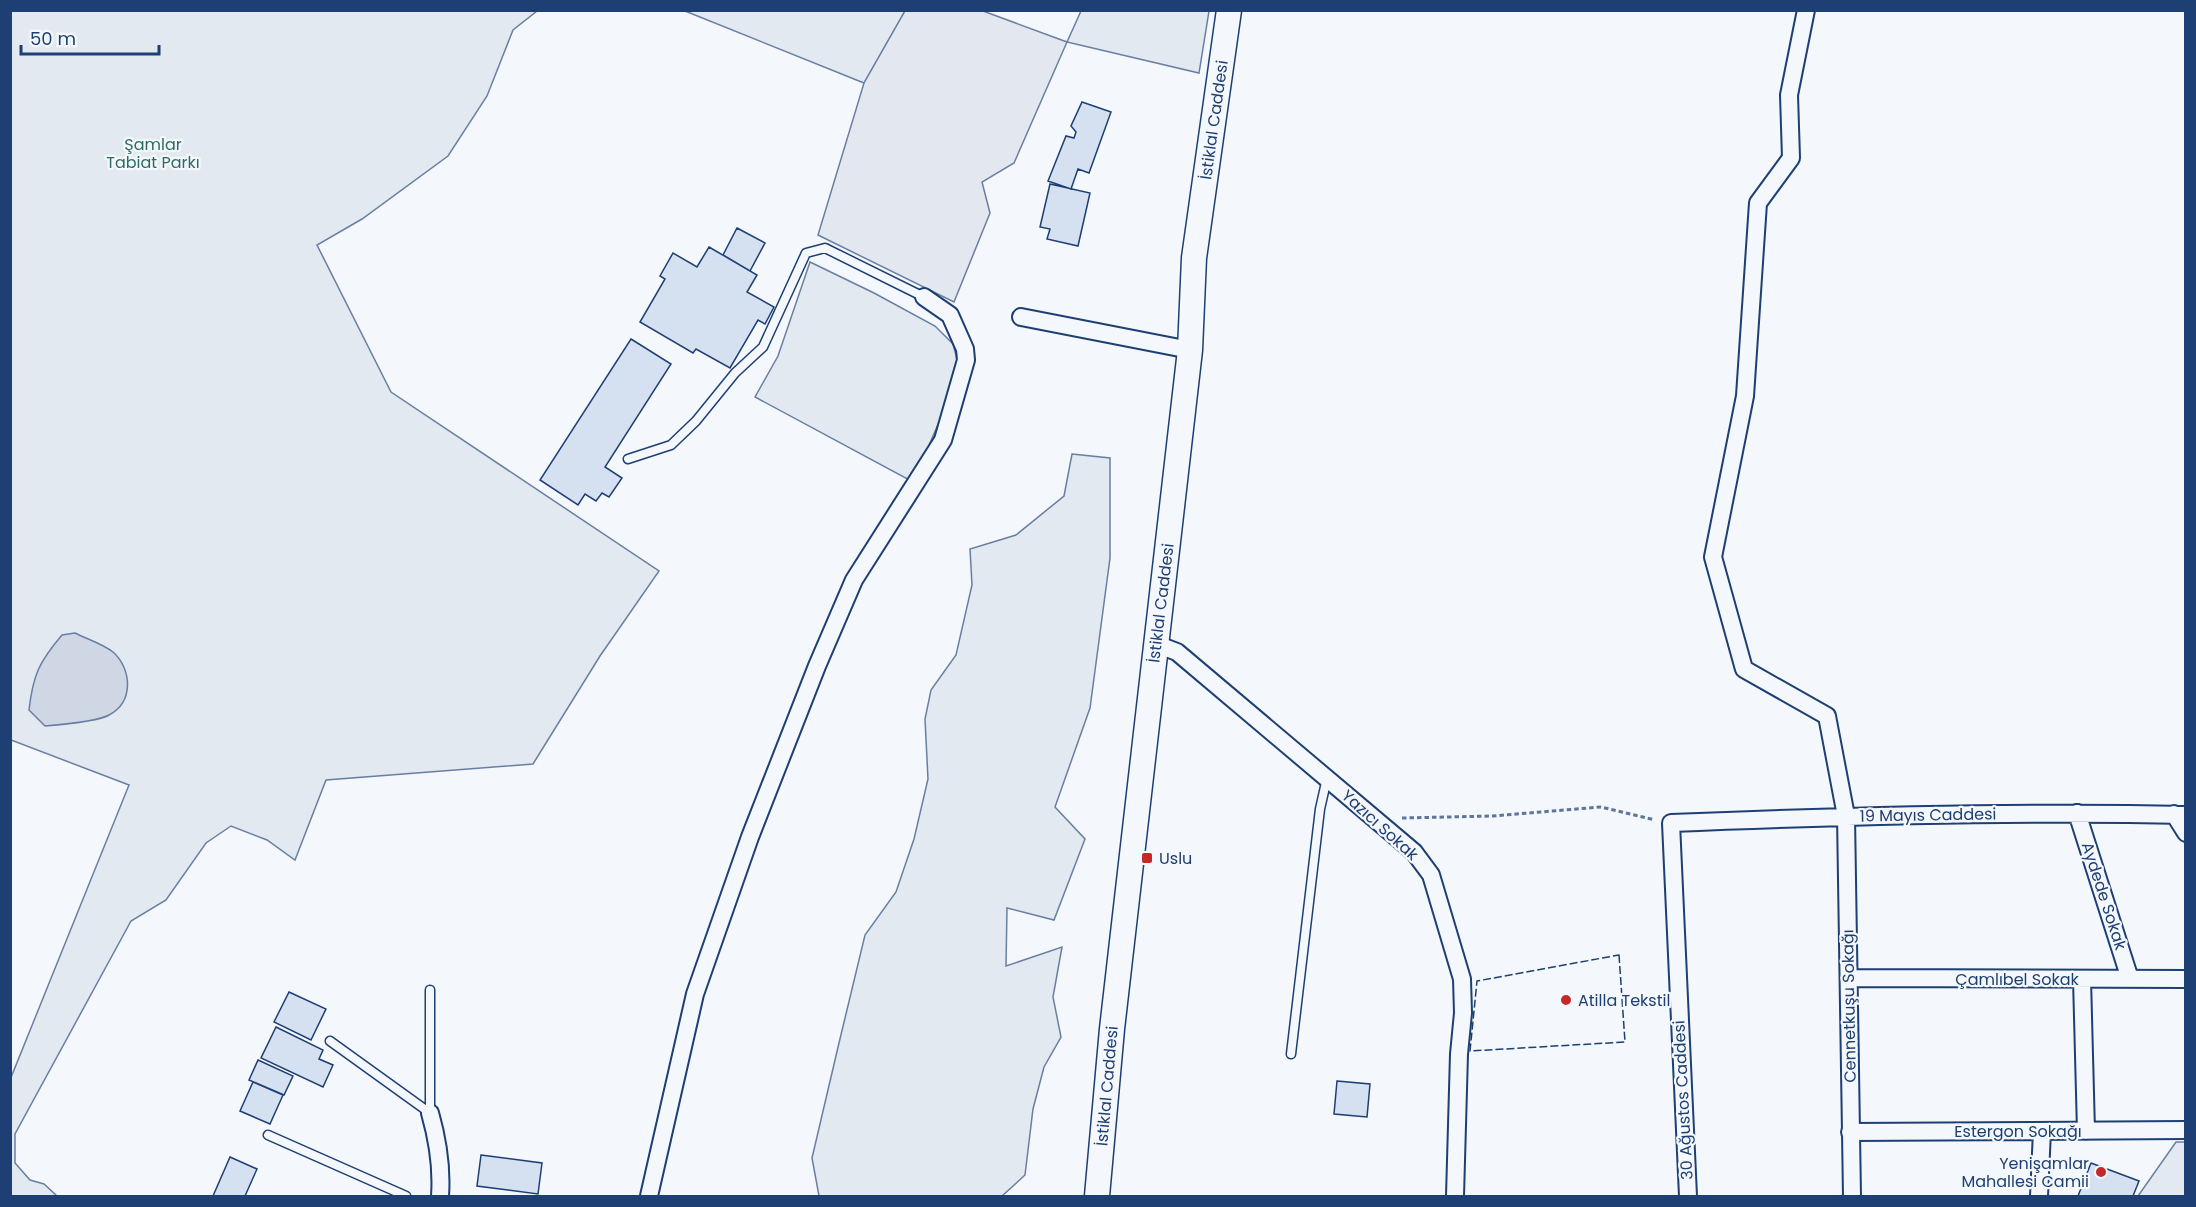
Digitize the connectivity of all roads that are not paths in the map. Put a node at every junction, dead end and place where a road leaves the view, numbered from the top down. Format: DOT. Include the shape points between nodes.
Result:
graph roads {
  1 [pos="1229,10"];
  2 [pos="1806,10"];
  3 [pos="924,297"];
  4 [pos="1021,317"];
  5 [pos="1190,350"];
  6 [pos="628,459"];
  7 [pos="1156,644"];
  8 [pos="1327,778"];
  9 [pos="2077,813"];
  10 [pos="2180,814"];
  11 [pos="1846,816"];
  12 [pos="1671,823"];
  13 [pos="2186,832"];
  14 [pos="1849,978"];
  15 [pos="2082,979"];
  16 [pos="2130,979"];
  17 [pos="2186,979"];
  18 [pos="430,990"];
  19 [pos="330,1041"];
  20 [pos="1291,1054"];
  21 [pos="430,1113"];
  22 [pos="2186,1130"];
  23 [pos="2042,1131"];
  24 [pos="2086,1131"];
  25 [pos="1850,1132"];
  26 [pos="268,1135"];
  27 [pos="406,1197"];
  28 [pos="440,1197"];
  29 [pos="649,1197"];
  30 [pos="1097,1197"];
  31 [pos="1455,1197"];
  32 [pos="1688,1197"];
  33 [pos="1852,1197"];
  34 [pos="2039,1197"];
  1 -- 5 [label="main road, İstiklal Caddesi" via="1194,258"];
  2 -- 11 [label="street, Cennetkuşu Sokağı" via="1789,95 1791,158 1758,203 1745,396 1713,557 1744,669 1827,716"];
  3 -- 6 [label="lane" via="825,248 806,253 763,347 671,445"];
  3 -- 29 [label="street" via="950,315 965,349 966,360 943,440 854,580 750,837 695,994"];
  4 -- 5 [label="street"];
  5 -- 7 [label="main road, İstiklal Caddesi"];
  7 -- 8 [label="street, Yazıcı Sokak" via="1177,652"];
  7 -- 30 [label="main road, İstiklal Caddesi"];
  8 -- 20 [label="lane"];
  8 -- 31 [label="street, Yazıcı Sokak" via="1414,852 1431,875 1462,979"];
  9 -- 10 [label="street, 19 Mayıs Caddesi"];
  9 -- 11 [label="street, 19 Mayıs Caddesi"];
  9 -- 16 [label="street, Aydede Sokak"];
  10 -- 13 [label="street"];
  11 -- 12 [label="street, 19 Mayıs Caddesi"];
  11 -- 14 [label="street, Cennetkuşu Sokağı"];
  12 -- 32 [label="street, 30 Ağustos Caddesi"];
  14 -- 15 [label="street, Çamlıbel Sokak"];
  14 -- 25 [label="street, Cennetkuşu Sokağı"];
  15 -- 16 [label="street, Çamlıbel Sokak"];
  15 -- 24 [label="street"];
  16 -- 17 [label="street, Çamlıbel Sokak"];
  18 -- 21 [label="lane"];
  19 -- 21 [label="lane"];
  21 -- 28 [label="street" via="442,1176"];
  22 -- 24 [label="street, Estergon Sokağı"];
  23 -- 24 [label="street, Estergon Sokağı"];
  23 -- 25 [label="street, Estergon Sokağı"];
  23 -- 34 [label="street"];
  25 -- 33 [label="street, Cennetkuşu Sokağı"];
  26 -- 27 [label="lane"];
}
